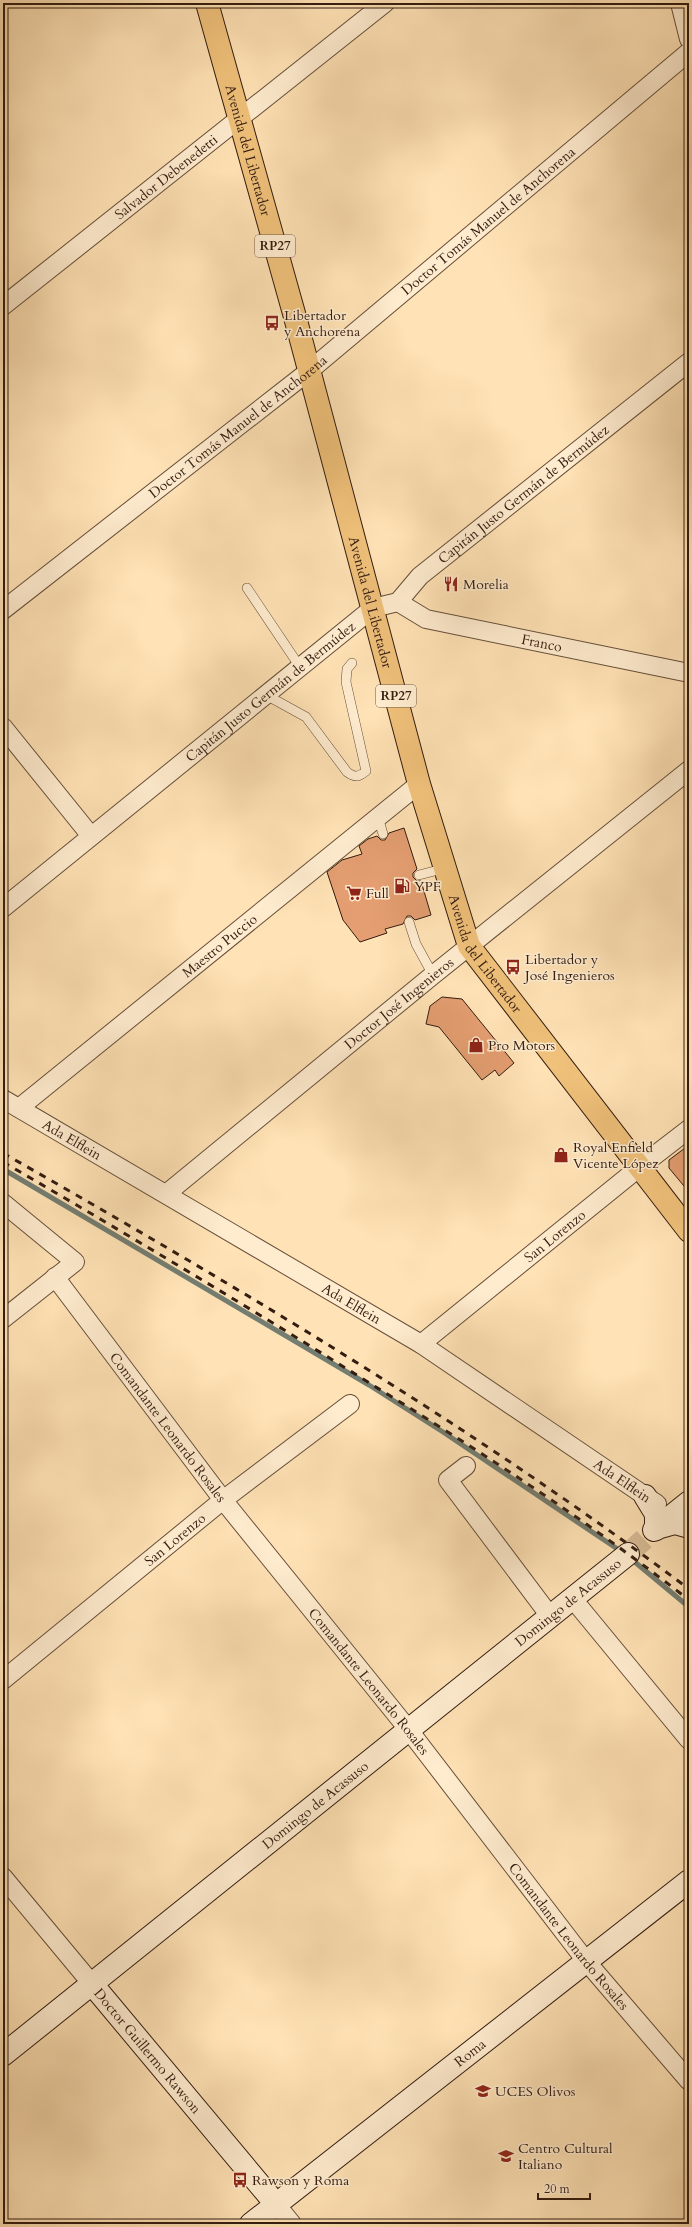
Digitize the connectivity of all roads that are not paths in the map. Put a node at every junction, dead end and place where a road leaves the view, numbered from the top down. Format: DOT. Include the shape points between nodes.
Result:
graph roads {
  1 [pos="207,3"];
  2 [pos="386,3"];
  3 [pos="680,3"];
  4 [pos="689,40"];
  5 [pos="689,52"];
  6 [pos="239,121"];
  7 [pos="3,306"];
  8 [pos="689,362"];
  9 [pos="309,371"];
  10 [pos="247,588"];
  11 [pos="398,602"];
  12 [pos="373,608"];
  13 [pos="3,610"];
  14 [pos="352,663"];
  15 [pos="300,667"];
  16 [pos="689,673"];
  17 [pos="266,695"];
  18 [pos="3,727"];
  19 [pos="689,770"];
  20 [pos="419,784"];
  21 [pos="378,817"];
  22 [pos="383,834"];
  23 [pos="91,836"];
  24 [pos="446,868"];
  25 [pos="419,875"];
  26 [pos="3,908"];
  27 [pos="409,922"];
  28 [pos="469,946"];
  29 [pos="433,975"];
  30 [pos="3,1099"];
  31 [pos="19,1108"];
  32 [pos="689,1130"];
  33 [pos="641,1166"];
  34 [pos="166,1194"];
  35 [pos="3,1203"];
  36 [pos="689,1231"];
  37 [pos="55,1277"];
  38 [pos="3,1319"];
  39 [pos="421,1344"];
  40 [pos="350,1404"];
  41 [pos="466,1466"];
  42 [pos="645,1496"];
  43 [pos="223,1500"];
  44 [pos="685,1517"];
  45 [pos="628,1554"];
  46 [pos="572,1598"];
  47 [pos="550,1616"];
  48 [pos="3,1680"];
  49 [pos="408,1729"];
  50 [pos="689,1740"];
  51 [pos="3,1877"];
  52 [pos="689,1881"];
  53 [pos="586,1960"];
  54 [pos="92,1984"];
  55 [pos="3,2055"];
  56 [pos="689,2081"];
  57 [pos="275,2203"];
  58 [pos="251,2224"];
  59 [pos="292,2224"];
  1 -- 6 [label="main road, Avenida del Libertador / RP27"];
  2 -- 6 [label="street, Salvador Debenedetti"];
  3 -- 4 [label="street"];
  5 -- 9 [label="street, Doctor Tomás Manuel de Anchorena"];
  6 -- 7 [label="street, Salvador Debenedetti"];
  6 -- 9 [label="main road, Avenida del Libertador / RP27"];
  8 -- 11 [label="street, Capitán Justo Germán de Bermúdez" via="420,576"];
  9 -- 12 [label="main road, Avenida del Libertador / RP27"];
  9 -- 13 [label="street, Doctor Tomás Manuel de Anchorena"];
  10 -- 15 [label="lane"];
  11 -- 12 [label="street, Capitán Justo Germán de Bermúdez"];
  11 -- 16 [label="street, Franco" via="426,619"];
  12 -- 15 [label="street, Capitán Justo Germán de Bermúdez"];
  12 -- 20 [label="main road, Avenida del Libertador / RP27"];
  14 -- 17 [label="lane" via="347,669 346,682 366,771 358,777 353,777 347,772 306,717"];
  15 -- 17 [label="street, Capitán Justo Germán de Bermúdez"];
  17 -- 23 [label="street, Capitán Justo Germán de Bermúdez"];
  18 -- 23 [label="street"];
  19 -- 28 [label="street, Doctor José Ingenieros"];
  20 -- 21 [label="street, Maestro Puccio"];
  20 -- 24 [label="main road, Avenida del Libertador / RP27"];
  21 -- 22 [label="lane"];
  21 -- 31 [label="street, Maestro Puccio"];
  23 -- 26 [label="street, Capitán Justo Germán de Bermúdez"];
  24 -- 25 [label="lane"];
  24 -- 28 [label="main road, Avenida del Libertador / RP27"];
  27 -- 29 [label="lane" via="416,944"];
  28 -- 29 [label="street, Doctor José Ingenieros"];
  28 -- 33 [label="main road, Avenida del Libertador / RP27"];
  29 -- 34 [label="street, Doctor José Ingenieros"];
  30 -- 31 [label="street, Ada Elflein"];
  31 -- 34 [label="street, Ada Elflein"];
  32 -- 33 [label="street, San Lorenzo"];
  33 -- 36 [label="main road, Avenida del Libertador / RP27"];
  33 -- 39 [label="street, San Lorenzo"];
  34 -- 39 [label="street, Ada Elflein"];
  35 -- 37 [label="street" via="75,1262"];
  37 -- 38 [label="street"];
  37 -- 43 [label="street, Comandante Leonardo Rosales"];
  39 -- 42 [label="street, Ada Elflein"];
  40 -- 43 [label="street, San Lorenzo"];
  41 -- 47 [label="street" via="448,1480"];
  42 -- 44 [label="street, Ada Elflein"];
  42 -- 44 [label="street" via="656,1514 655,1530"];
  43 -- 48 [label="street, San Lorenzo"];
  43 -- 49 [label="street, Comandante Leonardo Rosales"];
  45 -- 46 [label="street, Domingo de Acassuso"];
  46 -- 47 [label="street, Domingo de Acassuso"];
  46 -- 50 [label="street"];
  47 -- 49 [label="street, Domingo de Acassuso"];
  49 -- 53 [label="street, Comandante Leonardo Rosales"];
  49 -- 54 [label="street, Domingo de Acassuso"];
  51 -- 54 [label="street, Doctor Guillermo Rawson"];
  52 -- 53 [label="street, Roma"];
  53 -- 56 [label="street, Comandante Leonardo Rosales"];
  53 -- 57 [label="street, Roma"];
  54 -- 55 [label="street, Domingo de Acassuso"];
  54 -- 57 [label="street, Doctor Guillermo Rawson"];
  57 -- 58 [label="street, Roma"];
  57 -- 59 [label="street, Doctor Guillermo Rawson"];
}
